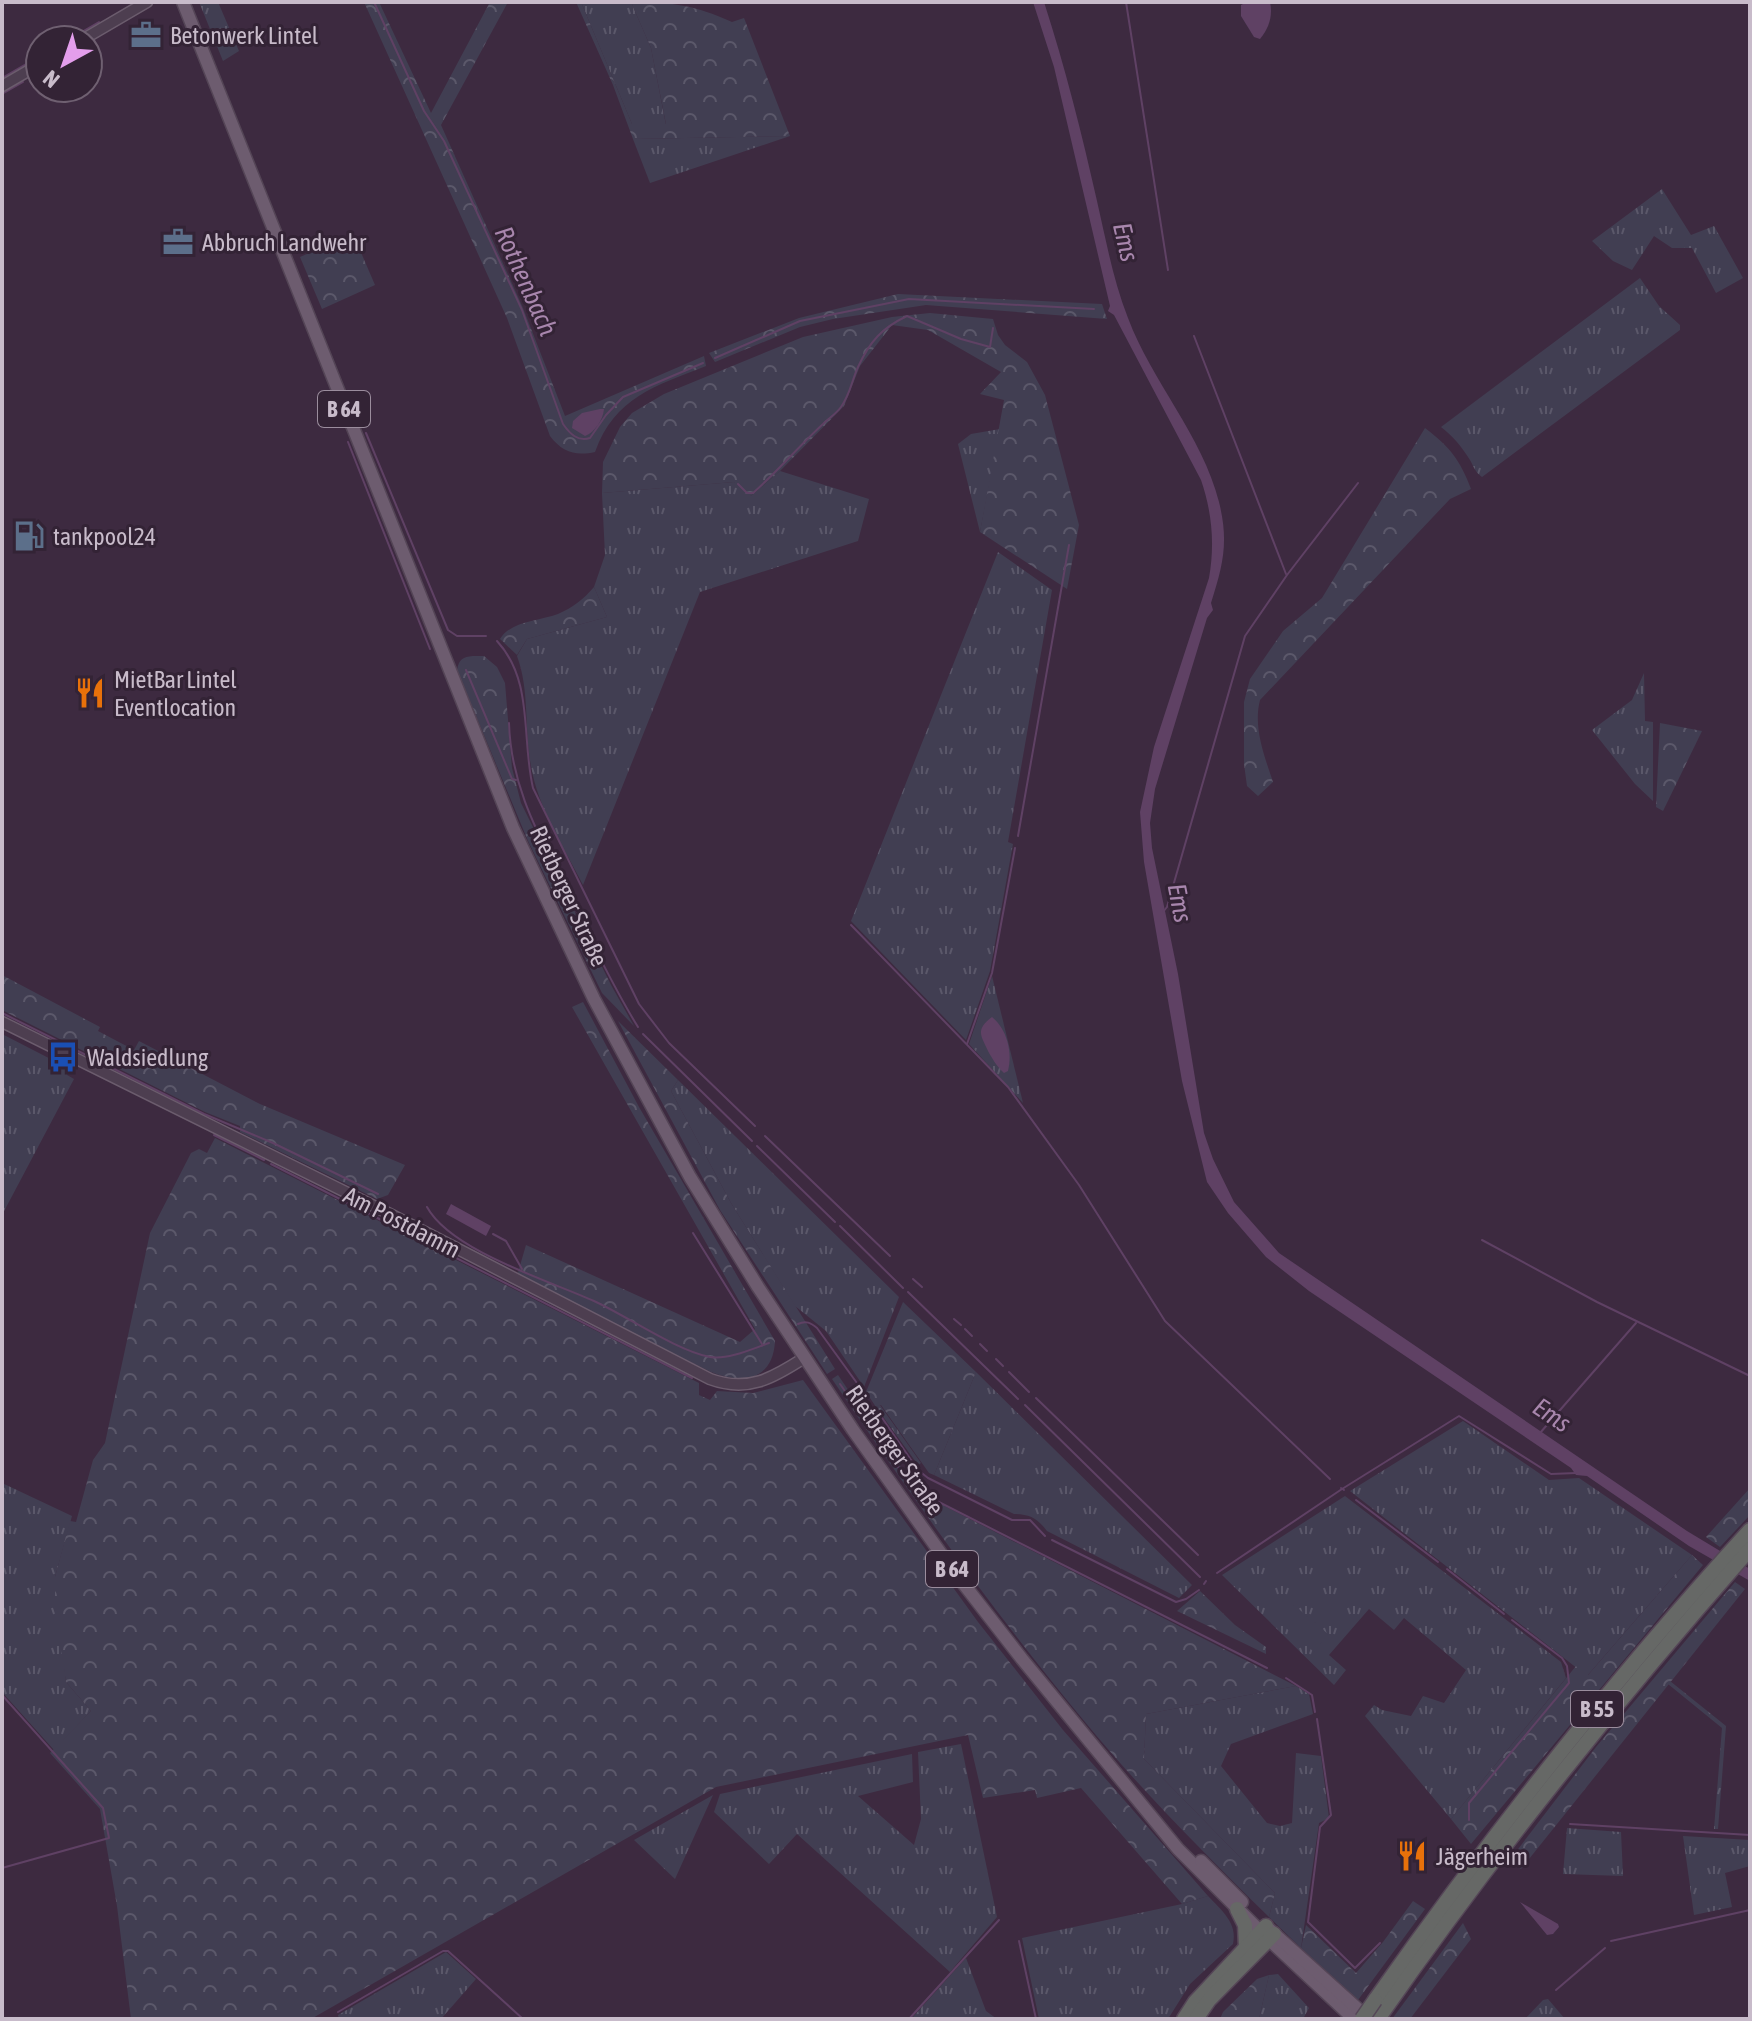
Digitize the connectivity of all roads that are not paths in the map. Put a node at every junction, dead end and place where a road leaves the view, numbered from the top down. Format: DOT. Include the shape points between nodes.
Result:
graph roads {
  1 [pos="147,2"];
  2 [pos="183,2"];
  3 [pos="104,27"];
  4 [pos="24,73"];
  5 [pos="2,86"];
  6 [pos="2,1022"];
  7 [pos="804,1358"];
  8 [pos="1748,1539"];
  9 [pos="1075,1723"];
  10 [pos="1237,1909"];
  11 [pos="1268,1933"];
  12 [pos="1246,1948"];
  13 [pos="1379,2009"];
  14 [pos="1184,2019"];
  15 [pos="1196,2019"];
  16 [pos="1354,2019"];
  17 [pos="1362,2019"];
  18 [pos="1369,2019"];
  1 -- 3 [label="street"];
  2 -- 7 [label="main road, Rietberger Straße / B 64" via="488,769 574,959 690,1177"];
  4 -- 5 [label="street"];
  6 -- 7 [label="street, Am Postdamm" via="710,1379 751,1385"];
  7 -- 9 [label="main road, Rietberger Straße / B 64" via="952,1569"];
  8 -- 13 [label="highway, B 55" via="1502,1840"];
  9 -- 10 [label="main road, Rietberger Straße / B 64" via="1170,1840"];
  9 -- 11 [label="main road, Rietberger Straße / B 64"];
  10 -- 11 [label="main road, Rietberger Straße / B 64"];
  10 -- 12 [label="highway" via="1245,1925"];
  11 -- 12 [label="highway"];
  11 -- 15 [label="highway"];
  11 -- 16 [label="main road, Rietberger Straße / B 64"];
  11 -- 18 [label="main road, Rietberger Straße / B 64"];
  12 -- 14 [label="highway"];
  13 -- 17 [label="highway, B 55, bridge"];
}
